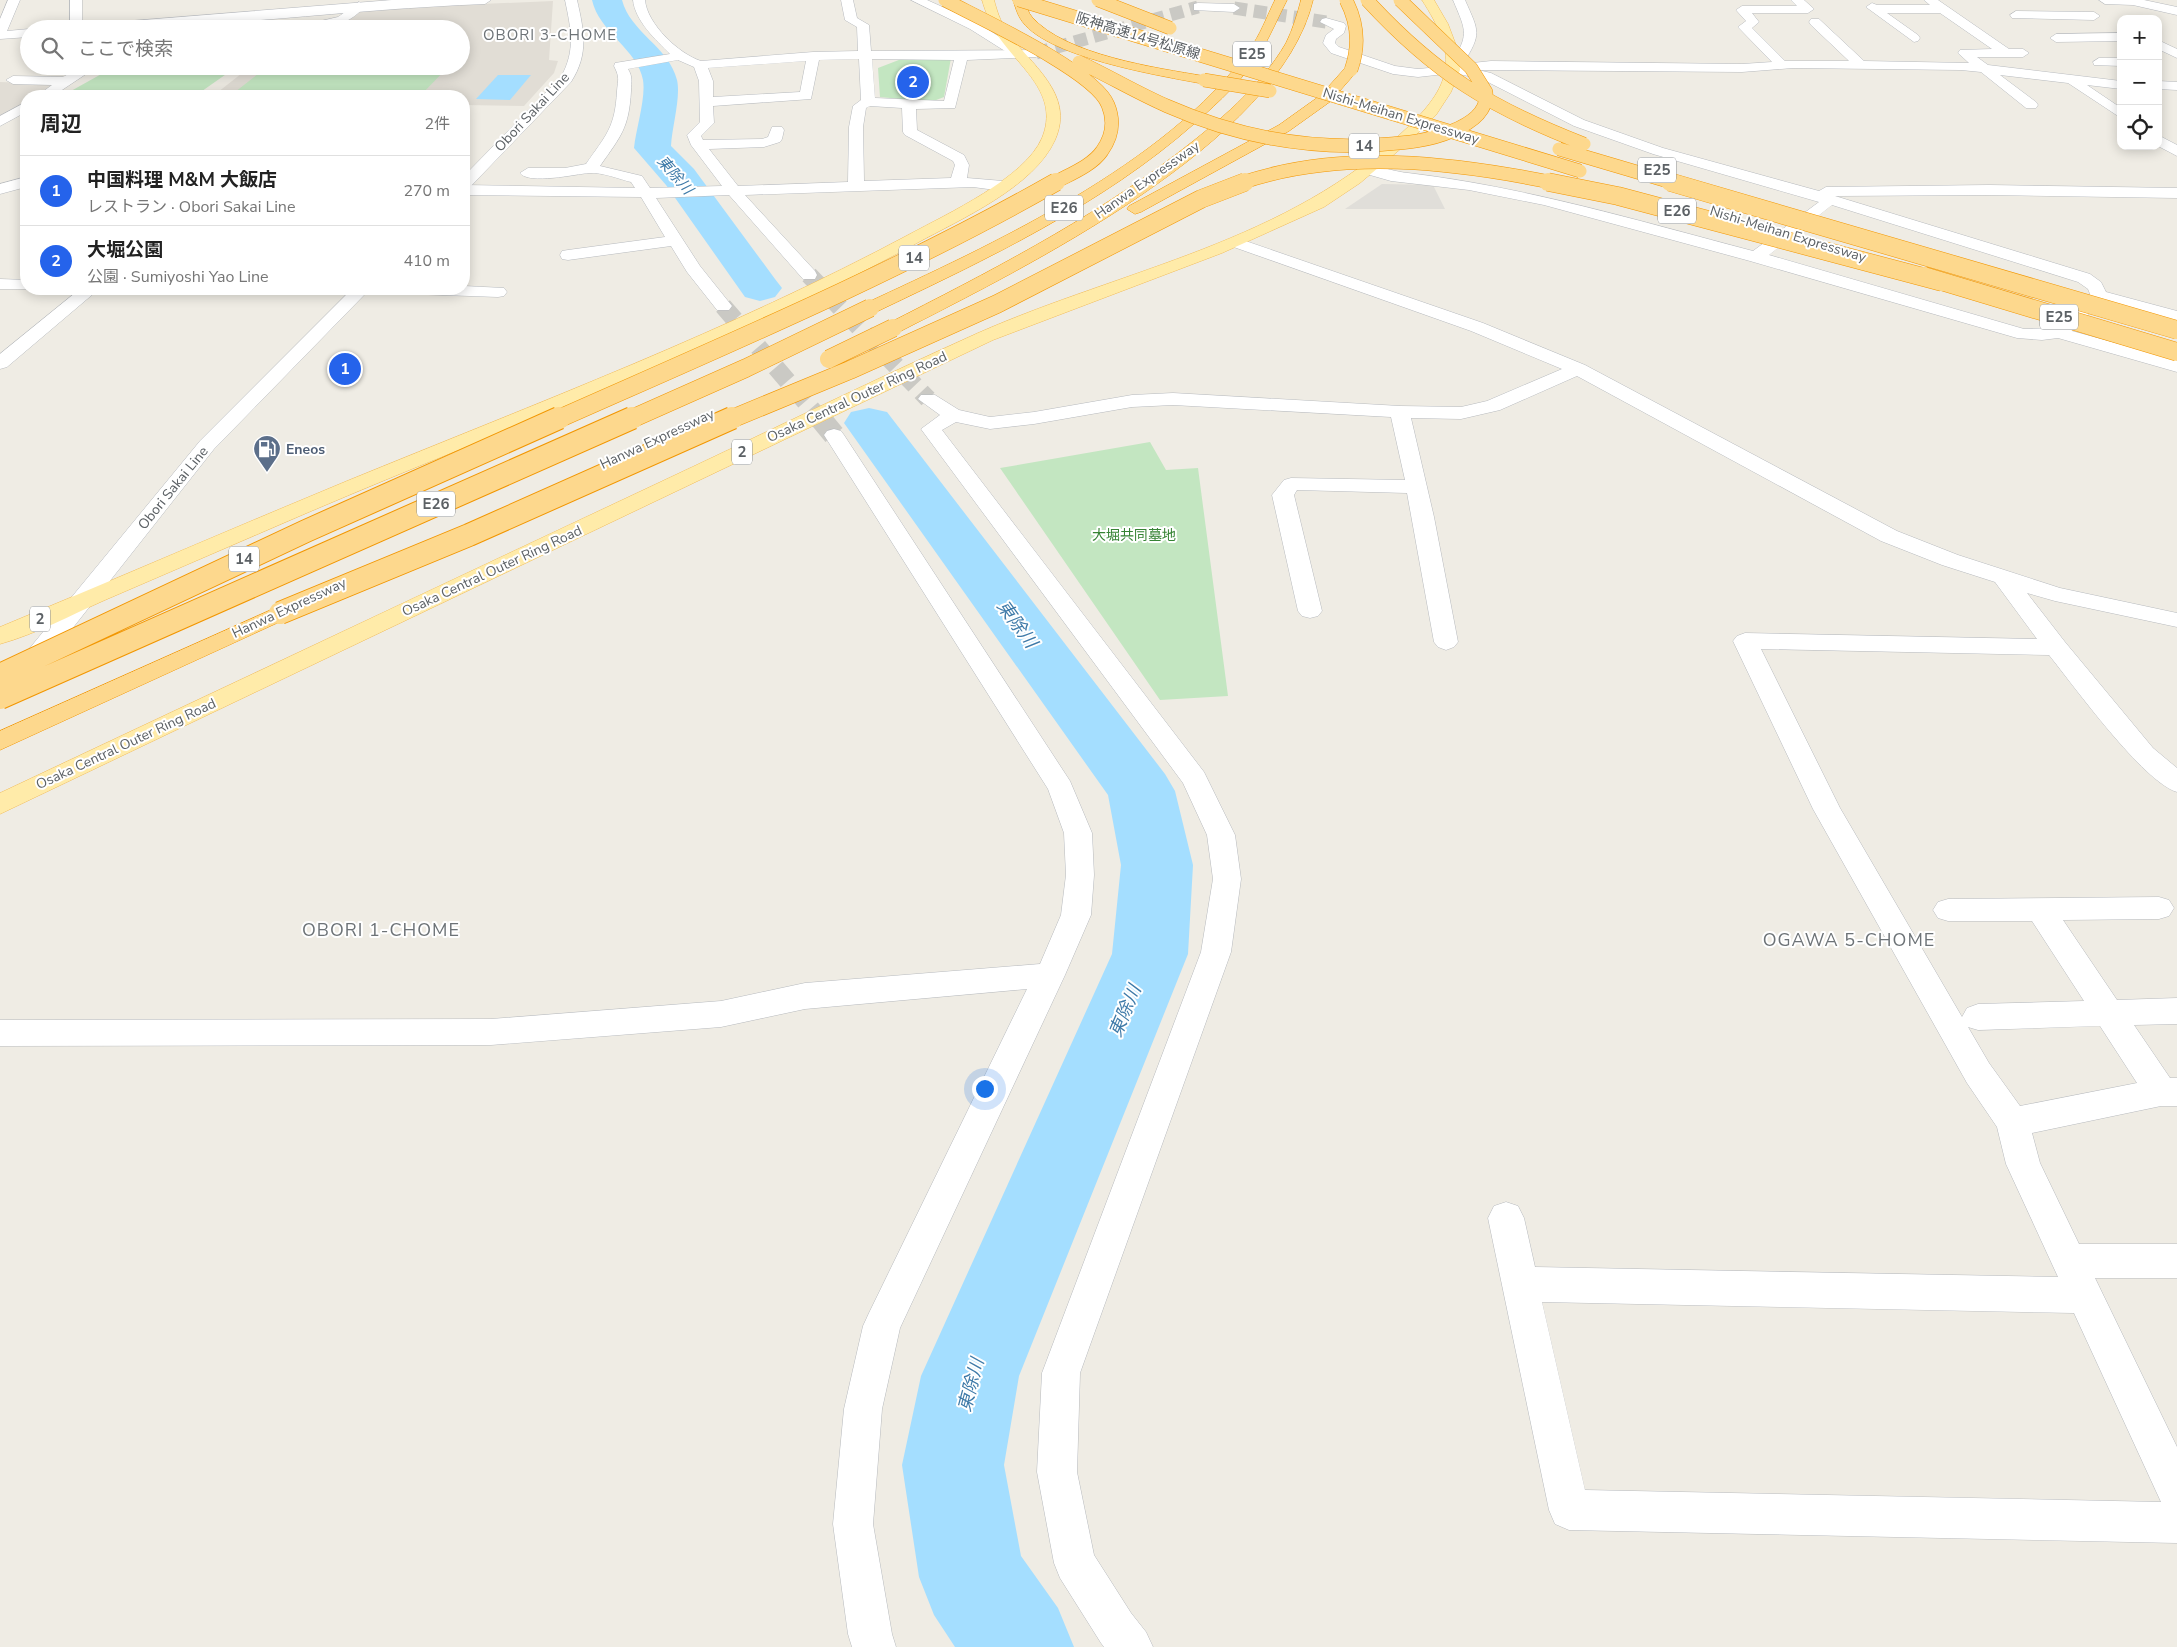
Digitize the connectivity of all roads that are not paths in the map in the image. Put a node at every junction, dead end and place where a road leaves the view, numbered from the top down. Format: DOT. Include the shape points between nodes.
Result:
graph roads {
  1 [pos="14,0"];
  2 [pos="76,0"];
  3 [pos="485,0"];
  4 [pos="571,0"];
  5 [pos="639,0"];
  6 [pos="847,0"];
  7 [pos="917,0"];
  8 [pos="946,0"];
  9 [pos="988,0"];
  10 [pos="1019,0"];
  11 [pos="1054,0"];
  12 [pos="1098,0"];
  13 [pos="1281,0"];
  14 [pos="1307,0"];
  15 [pos="1346,0"];
  16 [pos="1367,0"];
  17 [pos="1400,0"];
  18 [pos="1428,0"];
  19 [pos="1459,0"];
  20 [pos="1797,0"];
  21 [pos="1863,0"];
  22 [pos="1930,0"];
  23 [pos="2104,0"];
  24 [pos="411,2"];
  25 [pos="2079,5"];
  26 [pos="359,6"];
  27 [pos="1198,8"];
  28 [pos="1234,8"];
  29 [pos="1943,9"];
  30 [pos="1876,10"];
  31 [pos="2177,11"];
  32 [pos="1259,14"];
  33 [pos="2016,15"];
  34 [pos="2094,16"];
  35 [pos="76,20"];
  36 [pos="190,20"];
  37 [pos="342,20"];
  38 [pos="1326,22"];
  39 [pos="1815,22"];
  40 [pos="2117,30"];
  41 [pos="1184,32"];
  42 [pos="20,33"];
  43 [pos="0,34"];
  44 [pos="2117,37"];
  45 [pos="1914,38"];
  46 [pos="2056,38"];
  47 [pos="2162,48"];
  48 [pos="1237,49"];
  49 [pos="2006,53"];
  50 [pos="2023,53"];
  51 [pos="1028,54"];
  52 [pos="866,55"];
  53 [pos="680,56"];
  54 [pos="813,56"];
  55 [pos="961,56"];
  56 [pos="2174,60"];
  57 [pos="2099,62"];
  58 [pos="2117,62"];
  59 [pos="700,65"];
  60 [pos="1782,65"];
  61 [pos="1861,65"];
  62 [pos="1294,66"];
  63 [pos="1982,68"];
  64 [pos="1256,69"];
  65 [pos="1454,69"];
  66 [pos="20,72"];
  67 [pos="76,75"];
  68 [pos="1332,78"];
  69 [pos="1351,80"];
  70 [pos="2071,80"];
  71 [pos="68,81"];
  72 [pos="2117,85"];
  73 [pos="2167,86"];
  74 [pos="54,90"];
  75 [pos="2177,94"];
  76 [pos="706,102"];
  77 [pos="868,102"];
  78 [pos="1407,103"];
  79 [pos="909,105"];
  80 [pos="2031,105"];
  81 [pos="20,110"];
  82 [pos="2117,111"];
  83 [pos="0,122"];
  84 [pos="777,130"];
  85 [pos="2162,142"];
  86 [pos="698,145"];
  87 [pos="2177,152"];
  88 [pos="1522,153"];
  89 [pos="591,168"];
  90 [pos="1368,170"];
  91 [pos="496,172"];
  92 [pos="516,172"];
  93 [pos="470,175"];
  94 [pos="470,176"];
  95 [pos="958,182"];
  96 [pos="20,184"];
  97 [pos="856,186"];
  98 [pos="1003,186"];
  99 [pos="0,189"];
  100 [pos="470,190"];
  101 [pos="733,190"];
  102 [pos="653,193"];
  103 [pos="2177,193"];
  104 [pos="1811,194"];
  105 [pos="1831,200"];
  106 [pos="676,240"];
  107 [pos="1234,242"];
  108 [pos="568,255"];
  109 [pos="1756,258"];
  110 [pos="1983,274"];
  111 [pos="809,275"];
  112 [pos="989,280"];
  113 [pos="1942,282"];
  114 [pos="0,284"];
  115 [pos="20,285"];
  116 [pos="470,291"];
  117 [pos="498,292"];
  118 [pos="2099,294"];
  119 [pos="83,295"];
  120 [pos="355,295"];
  121 [pos="723,306"];
  122 [pos="2177,316"];
  123 [pos="2177,330"];
  124 [pos="2059,333"];
  125 [pos="2177,352"];
  126 [pos="0,363"];
  127 [pos="2177,366"];
  128 [pos="1578,369"];
  129 [pos="928,399"];
  130 [pos="1400,412"];
  131 [pos="953,414"];
  132 [pos="834,435"];
  133 [pos="1416,487"];
  134 [pos="2004,578"];
  135 [pos="80,602"];
  136 [pos="280,612"];
  137 [pos="1310,612"];
  138 [pos="2177,620"];
  139 [pos="0,636"];
  140 [pos="1446,642"];
  141 [pos="2056,647"];
  142 [pos="0,675"];
  143 [pos="0,699"];
  144 [pos="0,741"];
  145 [pos="2177,783"];
  146 [pos="0,804"];
  147 [pos="2159,908"];
  148 [pos="2040,909"];
  149 [pos="1948,910"];
  150 [pos="1050,975"];
  151 [pos="2177,1011"];
  152 [pos="2109,1013"];
  153 [pos="1978,1018"];
  154 [pos="0,1033"];
  155 [pos="2169,1092"];
  156 [pos="2012,1122"];
  157 [pos="1506,1218"];
  158 [pos="2068,1261"];
  159 [pos="2177,1261"];
  160 [pos="1521,1284"];
  161 [pos="2084,1295"];
  162 [pos="2174,1478"];
  163 [pos="2177,1523"];
  164 [pos="874,1647"];
  165 [pos="1131,1647"];
  1 -- 43 [label="street"];
  2 -- 35 [label="street"];
  3 -- 24 [label="street"];
  4 -- 93 [label="street, Obori Sakai Line" via="580,47 577,61 566,79"];
  5 -- 53 [label="street" via="642,13"];
  6 -- 52 [label="street" via="851,20 863,25"];
  7 -- 51 [label="street"];
  8 -- 17 [label="highway, 14, bridge" via="1200,120 1283,141 1349,146 1392,144 1442,135 1474,120 1486,105 1484,87 1472,69"];
  8 -- 142 [label="highway, 14, bridge" via="1049,55 1101,94 1108,104 1113,129 1101,153 1085,166 989,220 859,285 306,531"];
  9 -- 51 [label="main road, 2" via="990,13 1004,40"];
  10 -- 64 [label="highway, 阪神高速14号松原線, bridge"];
  10 -- 88 [label="highway, bridge" via="1030,22 1074,49 1124,64 1335,104"];
  11 -- 64 [label="highway, 阪神高速14号松原線"];
  12 -- 41 [label="highway, bridge"];
  13 -- 64 [label="highway, E26"];
  14 -- 64 [label="highway, E26" via="1290,48"];
  15 -- 69 [label="highway, E26, bridge" via="1357,31"];
  16 -- 110 [label="highway, E25, bridge" via="1404,42 1440,72 1484,101 1527,122 1652,169"];
  18 -- 65 [label="main road" via="1445,30"];
  19 -- 65 [label="street" via="1472,31 1468,46"];
  20 -- 60 [label="street" via="1808,10 1742,10 1753,22 1744,27"];
  21 -- 30 [label="street"];
  22 -- 29 [label="street"];
  23 -- 31 [label="street" via="2133,1"];
  24 -- 26 [label="street"];
  25 -- 34 [label="street"];
  26 -- 36 [label="street"];
  26 -- 37 [label="street"];
  27 -- 28 [label="street"];
  29 -- 30 [label="street"];
  29 -- 49 [label="street"];
  30 -- 45 [label="street"];
  32 -- 64 [label="highway, E25"];
  33 -- 34 [label="street"];
  34 -- 40 [label="street"];
  38 -- 65 [label="street" via="1340,26 1329,43 1343,54 1403,72"];
  39 -- 61 [label="street"];
  42 -- 43 [label="street"];
  44 -- 46 [label="street"];
  47 -- 56 [label="street"];
  48 -- 62 [label="highway, E25"];
  49 -- 50 [label="street"];
  49 -- 63 [label="street" via="1964,53"];
  51 -- 55 [label="street"];
  51 -- 98 [label="main road, 2" via="1051,97 1054,116 1049,138 1032,162"];
  52 -- 54 [label="street"];
  52 -- 55 [label="street"];
  52 -- 77 [label="street"];
  53 -- 59 [label="street"];
  53 -- 89 [label="street" via="620,66 626,76 620,125"];
  54 -- 59 [label="street"];
  54 -- 76 [label="street" via="806,96"];
  55 -- 79 [label="street" via="950,105"];
  57 -- 58 [label="street"];
  59 -- 76 [label="street" via="706,81"];
  60 -- 61 [label="street"];
  60 -- 65 [label="street" via="1742,68 1491,65"];
  61 -- 63 [label="street"];
  63 -- 70 [label="street"];
  63 -- 80 [label="street"];
  64 -- 69 [label="highway, Nishi-Meihan Expressway / E25"];
  64 -- 88 [label="highway, Nishi-Meihan Expressway / E25, bridge"];
  64 -- 112 [label="highway, Hanwa Expressway / E26" via="1239,109 1172,166 1060,239"];
  64 -- 143 [label="highway, Hanwa Expressway / E26, bridge" via="1134,165 968,262 746,368"];
  65 -- 90 [label="main road, Osaka Central Outer Ring Road / 2" via="1427,116"];
  65 -- 104 [label="street" via="1486,76 1552,110 1618,137 1704,166"];
  66 -- 71 [label="street" via="13,80"];
  67 -- 71 [label="street"];
  68 -- 69 [label="highway"];
  69 -- 112 [label="highway, E26" via="1260,142 1077,239"];
  70 -- 72 [label="street"];
  70 -- 82 [label="street"];
  71 -- 74 [label="street"];
  73 -- 75 [label="street"];
  76 -- 86 [label="street" via="707,123 694,135"];
  77 -- 79 [label="street"];
  77 -- 97 [label="street" via="860,106 856,127"];
  78 -- 110 [label="highway, Nishi-Meihan Expressway / E25, bridge"];
  79 -- 95 [label="street" via="910,132 959,158 962,165"];
  81 -- 83 [label="street"];
  84 -- 86 [label="street" via="775,139 764,143"];
  85 -- 87 [label="street"];
  86 -- 101 [label="street"];
  88 -- 113 [label="highway, Nishi-Meihan Expressway / E25, bridge"];
  89 -- 92 [label="street" via="566,173"];
  89 -- 102 [label="street" via="637,179"];
  90 -- 107 [label="main road, Osaka Central Outer Ring Road / 2" via="1292,217"];
  90 -- 109 [label="street" via="1509,192"];
  91 -- 94 [label="street"];
  95 -- 97 [label="street"];
  95 -- 98 [label="street"];
  96 -- 99 [label="street"];
  97 -- 101 [label="street"];
  98 -- 135 [label="main road, 2" via="839,278 703,341"];
  100 -- 102 [label="street"];
  101 -- 102 [label="street"];
  101 -- 111 [label="street"];
  102 -- 106 [label="street"];
  103 -- 104 [label="street" via="1854,190"];
  104 -- 105 [label="street"];
  105 -- 109 [label="street"];
  105 -- 118 [label="street" via="2084,278 2095,286"];
  106 -- 108 [label="street"];
  106 -- 121 [label="street" via="692,268"];
  107 -- 128 [label="street" via="1477,327"];
  107 -- 146 [label="main road, Osaka Central Outer Ring Road / 2" via="1052,308 987,336"];
  109 -- 124 [label="street" via="2023,334"];
  110 -- 123 [label="highway, Nishi-Meihan Expressway / E25, bridge"];
  112 -- 136 [label="highway, Hanwa Expressway / E26, bridge" via="893,328"];
  113 -- 125 [label="highway, Nishi-Meihan Expressway / E25, bridge"];
  113 -- 136 [label="highway, E26, bridge" via="1618,196 1512,174 1408,162 1348,163 1293,170 1243,182 1201,199 998,304 850,370 682,439 469,536"];
  114 -- 115 [label="street"];
  116 -- 117 [label="street"];
  118 -- 122 [label="street"];
  118 -- 124 [label="street"];
  119 -- 126 [label="street"];
  120 -- 135 [label="street, Obori Sakai Line" via="207,445"];
  124 -- 127 [label="street"];
  128 -- 130 [label="street" via="1493,406 1461,413"];
  128 -- 134 [label="street" via="1889,536"];
  129 -- 131 [label="street"];
  130 -- 131 [label="street" via="1173,399 1132,401 990,423"];
  130 -- 133 [label="street"];
  131 -- 165 [label="street" via="930,429 1195,778 1221,835 1227,880 1216,952 1061,1373 1057,1472 1075,1562"];
  132 -- 150 [label="street" via="1061,788 1078,832 1080,875 1076,915"];
  133 -- 137 [label="street" via="1291,484 1283,495"];
  133 -- 140 [label="street"];
  134 -- 138 [label="street" via="2054,594"];
  134 -- 141 [label="street"];
  135 -- 139 [label="main road, 2"];
  135 -- 143 [label="street, Obori Sakai Line"];
  136 -- 144 [label="highway, Hanwa Expressway / E26"];
  141 -- 145 [label="street" via="2144,754"];
  141 -- 156 [label="street" via="1745,641 1827,809 1978,1073"];
  147 -- 148 [label="street"];
  148 -- 149 [label="street"];
  148 -- 152 [label="street"];
  150 -- 154 [label="street" via="805,996 721,1014 491,1032"];
  150 -- 164 [label="street" via="882,1326 863,1408 853,1524"];
  151 -- 152 [label="street"];
  152 -- 153 [label="street"];
  152 -- 155 [label="street"];
  155 -- 156 [label="street"];
  156 -- 158 [label="street" via="2023,1164"];
  157 -- 160 [label="street"];
  158 -- 159 [label="street"];
  158 -- 161 [label="street"];
  160 -- 161 [label="street"];
  160 -- 163 [label="street" via="1569,1510"];
  161 -- 162 [label="street"];
}
